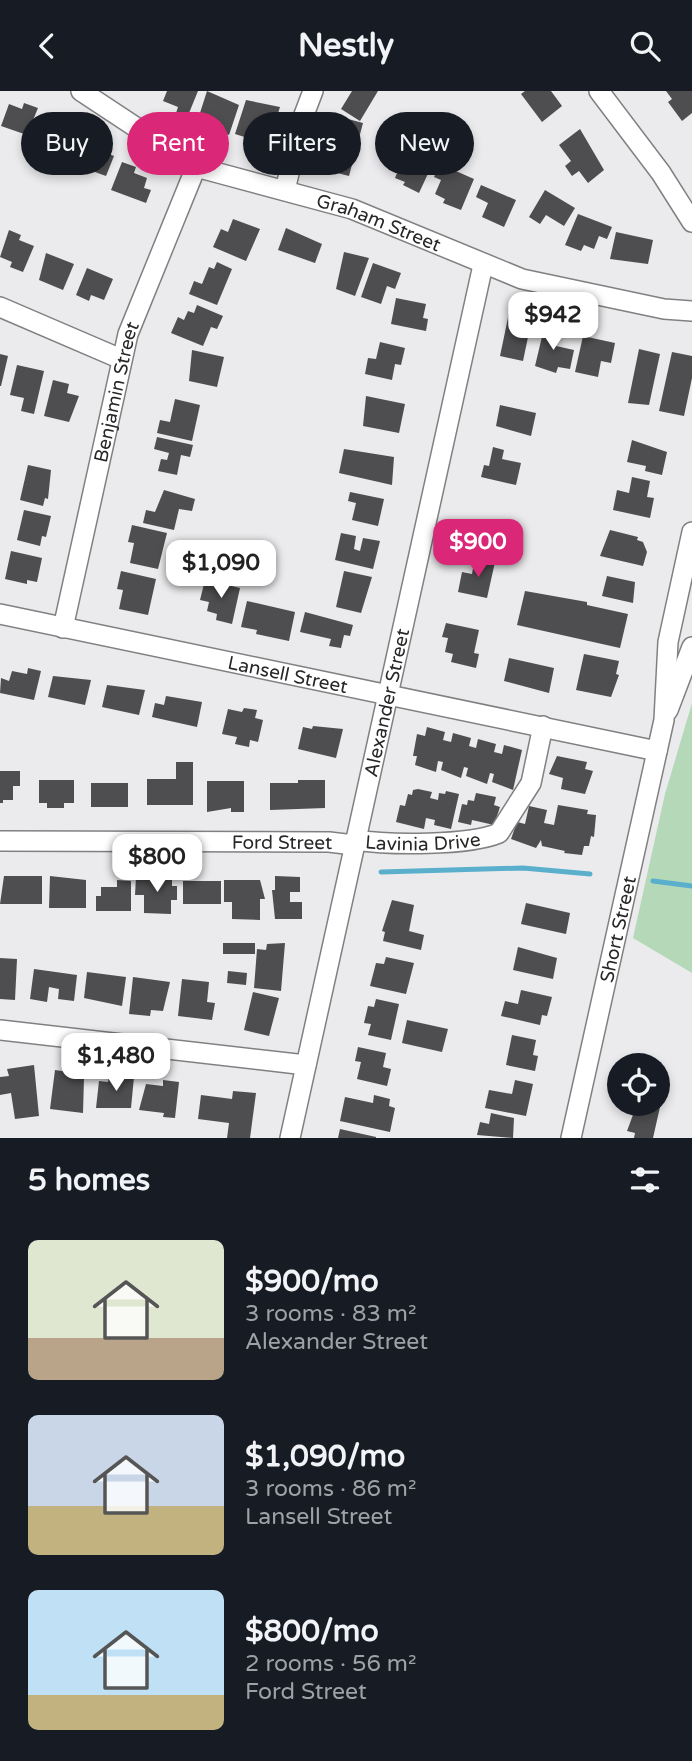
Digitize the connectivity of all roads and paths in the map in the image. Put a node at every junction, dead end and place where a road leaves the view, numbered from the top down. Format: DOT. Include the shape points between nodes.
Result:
graph roads {
  1 [pos="81,91"];
  2 [pos="313,91"];
  3 [pos="599,91"];
  4 [pos="127,121"];
  5 [pos="193,175"];
  6 [pos="227,175"];
  7 [pos="285,190"];
  8 [pos="692,222"];
  9 [pos="483,265"];
  10 [pos="0,307"];
  11 [pos="692,311"];
  12 [pos="121,359"];
  13 [pos="692,532"];
  14 [pos="0,614"];
  15 [pos="64,628"];
  16 [pos="692,647"];
  17 [pos="388,694"];
  18 [pos="664,720"];
  19 [pos="543,726"];
  20 [pos="657,751"];
  21 [pos="0,842"];
  22 [pos="354,842"];
  23 [pos="0,1030"];
  24 [pos="306,1065"];
  25 [pos="290,1138"];
  26 [pos="570,1138"];
  1 -- 4 [label="street, Graham Street"];
  2 -- 7 [label="street"];
  3 -- 8 [label="street"];
  5 -- 12 [label="street, Benjamin Street"];
  6 -- 7 [label="street, Graham Street"];
  7 -- 9 [label="street, Graham Street" via="352,209"];
  9 -- 11 [label="street, Graham Street" via="522,279"];
  9 -- 17 [label="street, Alexander Street"];
  10 -- 12 [label="street"];
  12 -- 15 [label="street, Benjamin Street"];
  13 -- 18 [label="street, Short Street" via="668,642"];
  14 -- 15 [label="street, Lansell Street"];
  15 -- 17 [label="street, Lansell Street"];
  16 -- 18 [label="street, Short Street"];
  17 -- 19 [label="street, Lansell Street"];
  17 -- 22 [label="street, Alexander Street"];
  18 -- 20 [label="street, Short Street"];
  19 -- 20 [label="street, Lansell Street"];
  19 -- 22 [label="street, Lavinia Drive" via="531,783 499,833 392,844"];
  20 -- 26 [label="street, Short Street"];
  21 -- 22 [label="street, Ford Street"];
  22 -- 24 [label="street, Alexander Street"];
  23 -- 24 [label="street"];
  24 -- 25 [label="street, Alexander Street"];
}
